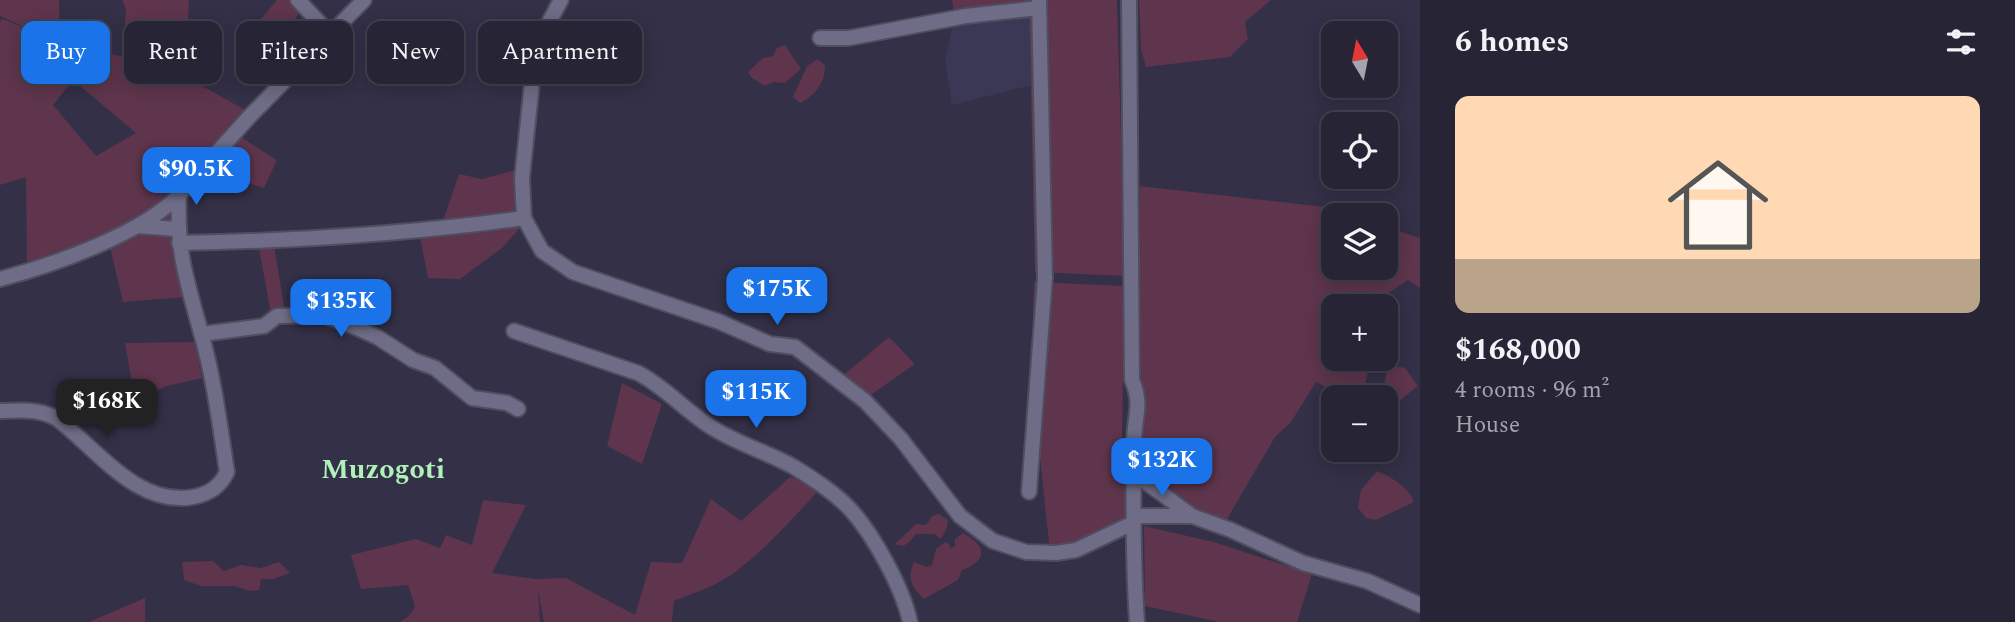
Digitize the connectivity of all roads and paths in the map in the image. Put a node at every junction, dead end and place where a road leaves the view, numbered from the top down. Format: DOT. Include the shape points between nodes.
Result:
graph roads {
  1 [pos="298,0"];
  2 [pos="365,0"];
  3 [pos="561,0"];
  4 [pos="1129,0"];
  5 [pos="1039,4"];
  6 [pos="318,21"];
  7 [pos="343,21"];
  8 [pos="820,38"];
  9 [pos="281,84"];
  10 [pos="179,195"];
  11 [pos="524,218"];
  12 [pos="136,226"];
  13 [pos="178,236"];
  14 [pos="0,279"];
  15 [pos="514,331"];
  16 [pos="202,334"];
  17 [pos="518,409"];
  18 [pos="0,411"];
  19 [pos="1135,474"];
  20 [pos="1029,492"];
  21 [pos="1192,516"];
  22 [pos="1133,520"];
  23 [pos="1420,605"];
  24 [pos="910,622"];
  25 [pos="1137,622"];
  1 -- 6 [label="street"];
  2 -- 7 [label="street"];
  3 -- 11 [label="street" via="534,64 522,178"];
  4 -- 19 [label="street" via="1132,380 1139,396"];
  5 -- 8 [label="street" via="849,38"];
  5 -- 20 [label="street" via="1045,292"];
  9 -- 10 [label="street"];
  10 -- 12 [label="street" via="162,212"];
  10 -- 13 [label="street"];
  11 -- 13 [label="street" via="447,229 304,239"];
  11 -- 22 [label="street" via="542,251 573,272 770,344 795,348 865,401 901,439 960,516 993,541 1026,552 1076,550"];
  12 -- 13 [label="street"];
  12 -- 14 [label="street" via="56,262"];
  13 -- 16 [label="street"];
  15 -- 24 [label="street" via="645,377 717,431 794,468 826,489 850,510 871,539 898,586"];
  16 -- 17 [label="street" via="264,326 277,316 323,315 435,368 472,398"];
  16 -- 18 [label="street" via="227,472 204,495 154,494 110,465 56,418 33,411"];
  19 -- 21 [label="street"];
  19 -- 22 [label="street"];
  21 -- 22 [label="street"];
  21 -- 23 [label="street"];
  22 -- 25 [label="street"];
}
